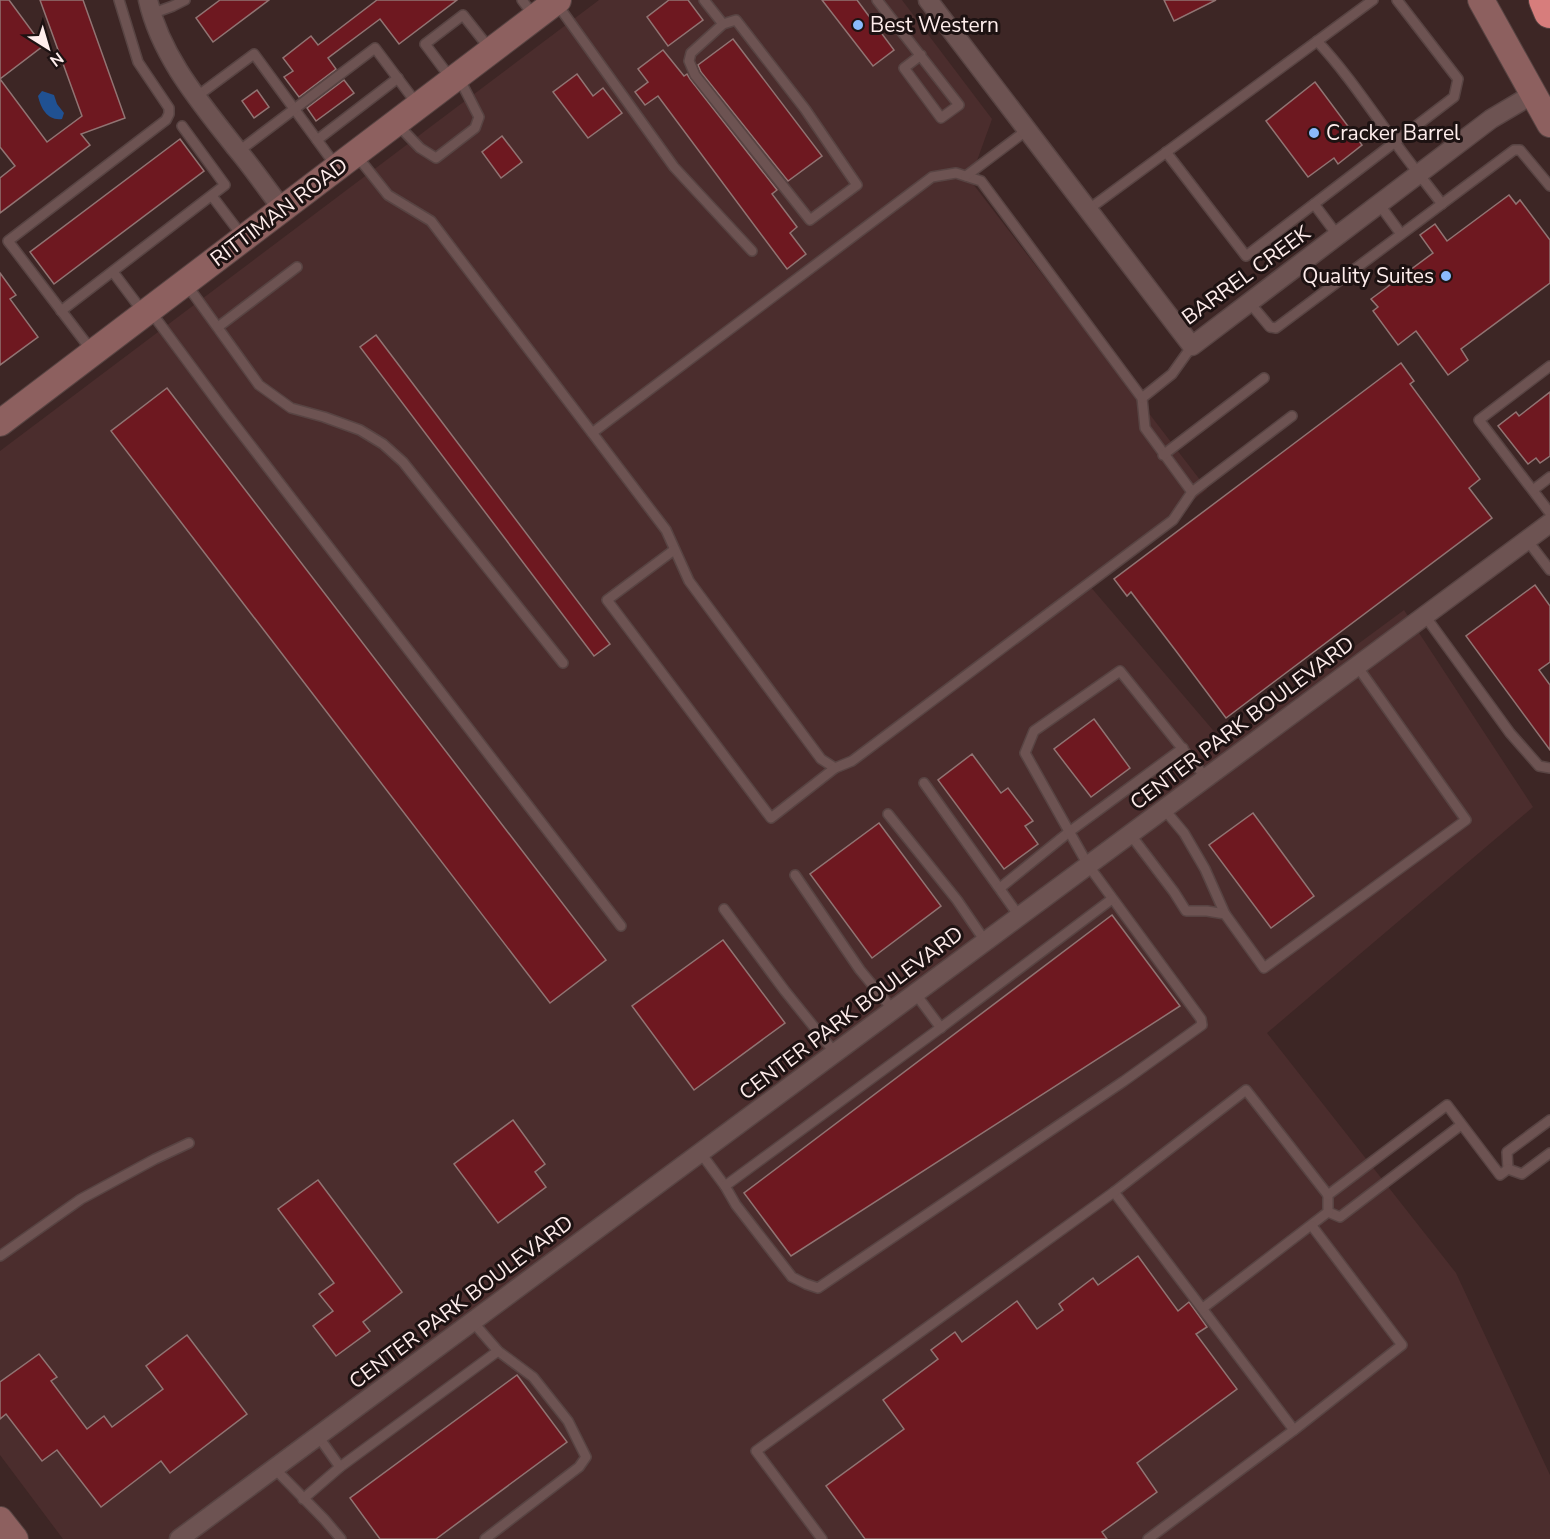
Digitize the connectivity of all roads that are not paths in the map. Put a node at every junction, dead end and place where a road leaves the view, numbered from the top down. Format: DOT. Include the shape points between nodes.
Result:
graph roads {
  1 [pos="119,0"];
  2 [pos="184,0"];
  3 [pos="704,0"];
  4 [pos="877,0"];
  5 [pos="928,0"];
  6 [pos="1373,0"];
  7 [pos="1397,0"];
  8 [pos="1481,0"];
  9 [pos="1545,0"];
  10 [pos="543,5"];
  11 [pos="149,7"];
  12 [pos="1550,12"];
  13 [pos="723,24"];
  14 [pos="1317,41"];
  15 [pos="491,51"];
  16 [pos="921,55"];
  17 [pos="398,78"];
  18 [pos="455,79"];
  19 [pos="1533,94"];
  20 [pos="196,97"];
  21 [pos="419,106"];
  22 [pos="294,109"];
  23 [pos="396,123"];
  24 [pos="1550,124"];
  25 [pos="182,126"];
  26 [pos="1027,130"];
  27 [pos="317,140"];
  28 [pos="1395,142"];
  29 [pos="239,151"];
  30 [pos="1166,152"];
  31 [pos="346,161"];
  32 [pos="1419,174"];
  33 [pos="966,176"];
  34 [pos="1550,186"];
  35 [pos="212,196"];
  36 [pos="1314,204"];
  37 [pos="1379,204"];
  38 [pos="1442,204"];
  39 [pos="1089,209"];
  40 [pos="283,210"];
  41 [pos="1401,234"];
  42 [pos="1338,236"];
  43 [pos="244,239"];
  44 [pos="752,251"];
  45 [pos="297,267"];
  46 [pos="113,272"];
  47 [pos="186,283"];
  48 [pos="1249,302"];
  49 [pos="61,311"];
  50 [pos="147,312"];
  51 [pos="218,327"];
  52 [pos="1192,346"];
  53 [pos="93,353"];
  54 [pos="1550,366"];
  55 [pos="1264,378"];
  56 [pos="1142,398"];
  57 [pos="1292,416"];
  58 [pos="0,423"];
  59 [pos="592,433"];
  60 [pos="1163,455"];
  61 [pos="1550,477"];
  62 [pos="1533,490"];
  63 [pos="1192,492"];
  64 [pos="1550,513"];
  65 [pos="1550,523"];
  66 [pos="1527,540"];
  67 [pos="674,550"];
  68 [pos="1550,570"];
  69 [pos="1425,616"];
  70 [pos="563,663"];
  71 [pos="1357,666"];
  72 [pos="1183,748"];
  73 [pos="835,768"];
  74 [pos="1550,768"];
  75 [pos="1206,778"];
  76 [pos="924,783"];
  77 [pos="1164,809"];
  78 [pos="888,814"];
  79 [pos="1069,832"];
  80 [pos="1130,834"];
  81 [pos="1088,866"];
  82 [pos="795,875"];
  83 [pos="1000,888"];
  84 [pos="1112,899"];
  85 [pos="724,909"];
  86 [pos="1225,914"];
  87 [pos="1020,916"];
  88 [pos="621,926"];
  89 [pos="985,941"];
  90 [pos="915,993"];
  91 [pos="892,1010"];
  92 [pos="940,1028"];
  93 [pos="835,1053"];
  94 [pos="1550,1120"];
  95 [pos="1461,1125"];
  96 [pos="189,1143"];
  97 [pos="700,1152"];
  98 [pos="1550,1153"];
  99 [pos="1508,1169"];
  100 [pos="725,1186"];
  101 [pos="1114,1191"];
  102 [pos="1328,1195"];
  103 [pos="1328,1212"];
  104 [pos="1311,1226"];
  105 [pos="0,1256"];
  106 [pos="1203,1308"];
  107 [pos="472,1321"];
  108 [pos="498,1351"];
  109 [pos="1294,1430"];
  110 [pos="318,1436"];
  111 [pos="340,1467"];
  112 [pos="274,1468"];
  113 [pos="303,1499"];
  114 [pos="0,1520"];
  115 [pos="15,1539"];
  116 [pos="179,1539"];
  117 [pos="341,1539"];
  118 [pos="485,1539"];
  119 [pos="822,1539"];
  120 [pos="1148,1539"];
  1 -- 49 [label="lane" via="138,62 169,108 169,114 8,241"];
  2 -- 11 [label="lane" via="173,6"];
  3 -- 13 [label="lane"];
  4 -- 16 [label="lane"];
  5 -- 26 [label="street, BARREL CREEK"];
  6 -- 14 [label="lane"];
  7 -- 28 [label="lane" via="1458,79 1454,96"];
  8 -- 19 [label="main road"];
  9 -- 12 [label="highway"];
  10 -- 15 [label="main road, RITTIMAN ROAD"];
  10 -- 44 [label="lane" via="674,167"];
  11 -- 20 [label="street" via="176,68"];
  13 -- 13 [label="lane" via="691,53 689,61 695,75 810,220 857,185 805,109 736,20"];
  14 -- 28 [label="lane" via="1358,89"];
  14 -- 30 [label="lane"];
  15 -- 18 [label="main road, RITTIMAN ROAD"];
  15 -- 18 [label="lane" via="463,15 424,44"];
  16 -- 16 [label="lane" via="959,105 941,118 904,68"];
  17 -- 21 [label="lane"];
  17 -- 22 [label="lane" via="375,48"];
  17 -- 27 [label="lane"];
  18 -- 21 [label="main road, RITTIMAN ROAD"];
  18 -- 23 [label="lane" via="479,117 475,128 436,158"];
  19 -- 24 [label="main road"];
  19 -- 32 [label="street, BARREL CREEK" via="1491,119"];
  20 -- 22 [label="lane" via="254,54"];
  20 -- 29 [label="street"];
  21 -- 23 [label="main road, RITTIMAN ROAD"];
  22 -- 27 [label="lane"];
  22 -- 29 [label="lane"];
  23 -- 31 [label="main road, RITTIMAN ROAD"];
  25 -- 35 [label="lane" via="225,185"];
  26 -- 33 [label="lane"];
  26 -- 39 [label="street, BARREL CREEK"];
  27 -- 31 [label="lane"];
  28 -- 32 [label="lane"];
  28 -- 36 [label="lane"];
  29 -- 40 [label="street"];
  30 -- 36 [label="lane" via="1246,256"];
  30 -- 39 [label="lane"];
  31 -- 40 [label="main road, RITTIMAN ROAD"];
  31 -- 59 [label="lane" via="388,195 431,221"];
  32 -- 37 [label="street, BARREL CREEK"];
  32 -- 38 [label="lane"];
  33 -- 56 [label="lane" via="981,181"];
  33 -- 59 [label="lane" via="956,173 932,177"];
  34 -- 38 [label="lane" via="1516,149"];
  35 -- 43 [label="lane"];
  35 -- 46 [label="lane"];
  36 -- 42 [label="lane"];
  37 -- 41 [label="lane"];
  37 -- 42 [label="street, BARREL CREEK"];
  38 -- 41 [label="lane"];
  39 -- 52 [label="street, BARREL CREEK"];
  40 -- 43 [label="main road, RITTIMAN ROAD"];
  41 -- 48 [label="lane" via="1276,328 1270,327"];
  42 -- 48 [label="street, BARREL CREEK"];
  43 -- 47 [label="main road, RITTIMAN ROAD"];
  45 -- 51 [label="lane"];
  46 -- 49 [label="lane"];
  46 -- 50 [label="lane"];
  47 -- 50 [label="main road, RITTIMAN ROAD"];
  47 -- 51 [label="lane"];
  48 -- 52 [label="street, BARREL CREEK"];
  49 -- 53 [label="lane"];
  50 -- 53 [label="main road, RITTIMAN ROAD"];
  50 -- 88 [label="lane"];
  51 -- 70 [label="lane" via="259,385 291,408 360,430 403,462"];
  52 -- 56 [label="lane" via="1172,374"];
  53 -- 58 [label="main road, RITTIMAN ROAD"];
  54 -- 62 [label="lane" via="1479,420"];
  55 -- 60 [label="lane"];
  56 -- 60 [label="lane" via="1145,428"];
  57 -- 63 [label="lane"];
  59 -- 67 [label="lane" via="666,530"];
  60 -- 63 [label="lane"];
  61 -- 62 [label="lane"];
  62 -- 64 [label="lane"];
  63 -- 73 [label="lane" via="1173,520 852,761"];
  65 -- 66 [label="street, CENTER PARK BOULEVARD"];
  66 -- 68 [label="lane"];
  66 -- 69 [label="street, CENTER PARK BOULEVARD"];
  67 -- 73 [label="lane" via="689,581 821,759"];
  67 -- 73 [label="lane" via="607,600 771,818"];
  69 -- 71 [label="street, CENTER PARK BOULEVARD"];
  69 -- 74 [label="lane" via="1510,733 1539,766"];
  71 -- 75 [label="street, CENTER PARK BOULEVARD"];
  71 -- 86 [label="lane" via="1466,820 1264,968"];
  72 -- 75 [label="lane"];
  72 -- 79 [label="lane"];
  72 -- 79 [label="lane" via="1120,671 1034,731 1025,753"];
  75 -- 77 [label="street, CENTER PARK BOULEVARD"];
  76 -- 83 [label="lane"];
  77 -- 80 [label="street, CENTER PARK BOULEVARD"];
  77 -- 86 [label="lane" via="1205,869"];
  78 -- 89 [label="lane"];
  79 -- 81 [label="lane"];
  79 -- 83 [label="lane"];
  80 -- 81 [label="street, CENTER PARK BOULEVARD"];
  80 -- 86 [label="lane" via="1186,911"];
  81 -- 84 [label="lane"];
  81 -- 87 [label="street, CENTER PARK BOULEVARD"];
  82 -- 91 [label="lane"];
  83 -- 87 [label="lane"];
  84 -- 92 [label="lane"];
  84 -- 100 [label="lane" via="1202,1025 818,1288 792,1277"];
  85 -- 93 [label="lane"];
  87 -- 89 [label="street, CENTER PARK BOULEVARD"];
  89 -- 90 [label="street, CENTER PARK BOULEVARD"];
  90 -- 91 [label="street, CENTER PARK BOULEVARD"];
  90 -- 92 [label="lane"];
  91 -- 93 [label="street, CENTER PARK BOULEVARD"];
  92 -- 100 [label="lane"];
  93 -- 97 [label="street, CENTER PARK BOULEVARD"];
  94 -- 99 [label="lane" via="1507,1152"];
  95 -- 99 [label="lane" via="1500,1175"];
  95 -- 102 [label="lane" via="1447,1106"];
  95 -- 103 [label="lane" via="1340,1217"];
  96 -- 105 [label="lane" via="81,1199"];
  97 -- 100 [label="lane"];
  97 -- 107 [label="street, CENTER PARK BOULEVARD"];
  98 -- 99 [label="lane" via="1522,1174"];
  101 -- 102 [label="lane" via="1246,1090"];
  101 -- 106 [label="lane"];
  101 -- 119 [label="lane" via="756,1451"];
  102 -- 103 [label="lane"];
  103 -- 104 [label="lane"];
  104 -- 106 [label="lane"];
  104 -- 109 [label="lane" via="1402,1345"];
  106 -- 109 [label="lane"];
  107 -- 108 [label="lane"];
  107 -- 110 [label="street, CENTER PARK BOULEVARD"];
  108 -- 111 [label="lane"];
  108 -- 118 [label="lane" via="533,1377 568,1421 586,1457 579,1467"];
  109 -- 120 [label="lane"];
  110 -- 111 [label="lane"];
  110 -- 112 [label="street, CENTER PARK BOULEVARD"];
  111 -- 113 [label="lane"];
  112 -- 113 [label="lane"];
  112 -- 116 [label="street, CENTER PARK BOULEVARD"];
  113 -- 117 [label="lane"];
  114 -- 115 [label="main road"];
}
